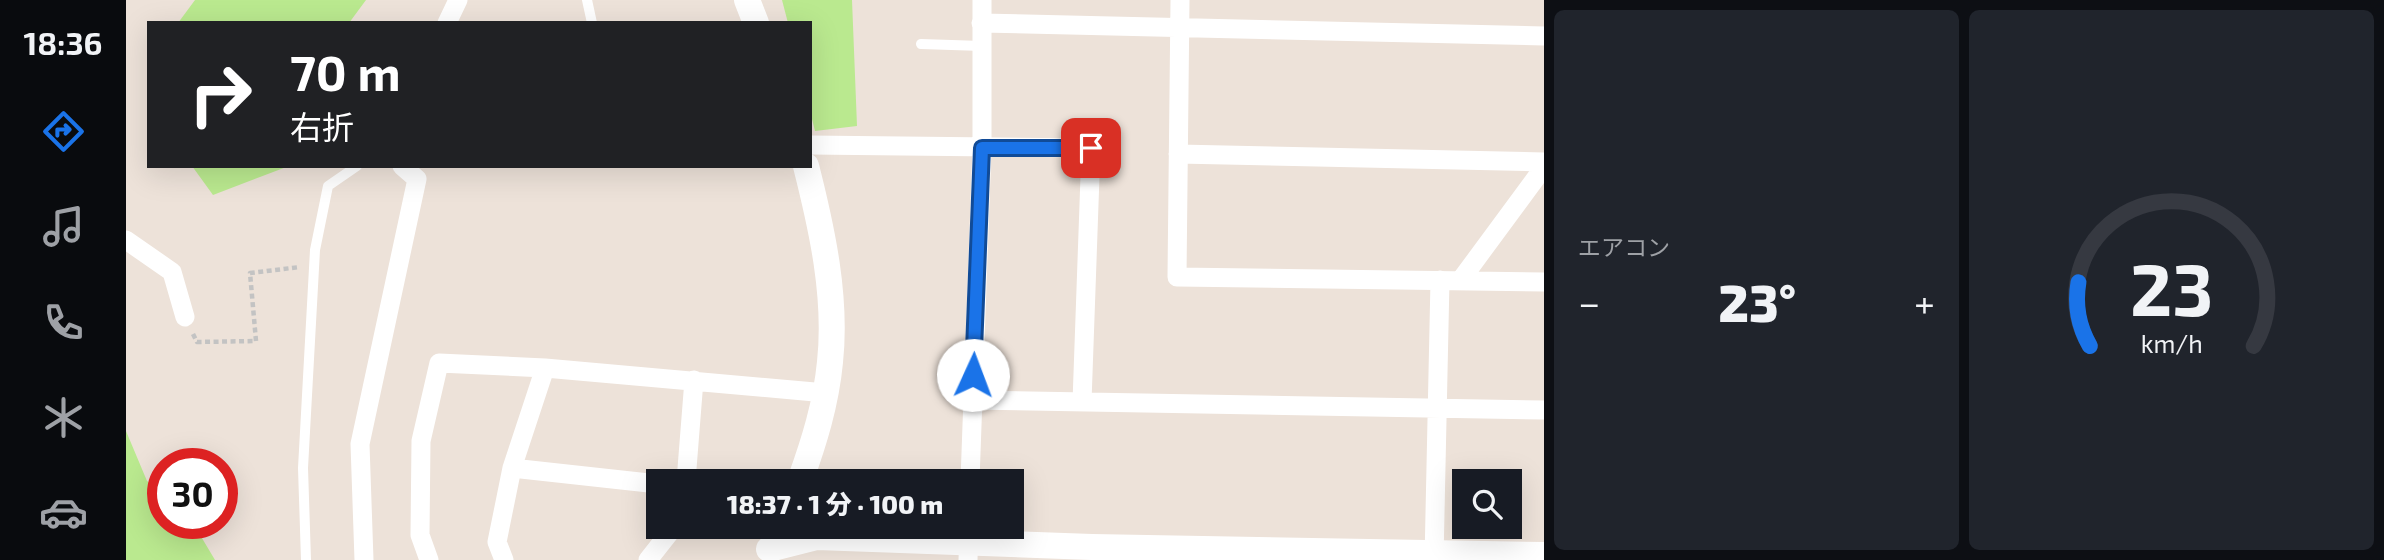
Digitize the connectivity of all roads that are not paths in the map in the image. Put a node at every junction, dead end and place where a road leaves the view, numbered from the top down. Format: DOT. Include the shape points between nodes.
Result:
graph roads {
  1 [pos="458,0"];
  2 [pos="587,0"];
  3 [pos="747,0"];
  4 [pos="982,0"];
  5 [pos="1180,0"];
  6 [pos="448,21"];
  7 [pos="592,21"];
  8 [pos="755,21"];
  9 [pos="981,23"];
  10 [pos="1180,29"];
  11 [pos="1544,36"];
  12 [pos="921,44"];
  13 [pos="982,46"];
  14 [pos="812,145"];
  15 [pos="982,148"];
  16 [pos="1178,154"];
  17 [pos="1544,164"];
  18 [pos="354,168"];
  19 [pos="404,168"];
  20 [pos="806,168"];
  21 [pos="126,240"];
  22 [pos="1440,280"];
  23 [pos="1460,281"];
  24 [pos="1544,282"];
  25 [pos="185,317"];
  26 [pos="545,368"];
  27 [pos="694,380"];
  28 [pos="826,393"];
  29 [pos="972,400"];
  30 [pos="1082,402"];
  31 [pos="1437,407"];
  32 [pos="1544,410"];
  33 [pos="512,468"];
  34 [pos="687,469"];
  35 [pos="804,469"];
  36 [pos="970,469"];
  37 [pos="646,483"];
  38 [pos="665,539"];
  39 [pos="969,543"];
  40 [pos="767,549"];
  41 [pos="1092,553"];
  42 [pos="1261,555"];
  43 [pos="1544,555"];
  44 [pos="1434,557"];
  45 [pos="306,560"];
  46 [pos="364,560"];
  47 [pos="429,560"];
  48 [pos="504,560"];
  49 [pos="648,560"];
  50 [pos="799,560"];
  1 -- 6 [label="street"];
  2 -- 7 [label="lane"];
  3 -- 8 [label="street"];
  4 -- 9 [label="street"];
  5 -- 10 [label="street"];
  9 -- 10 [label="street"];
  9 -- 13 [label="street"];
  10 -- 11 [label="street"];
  10 -- 16 [label="street"];
  12 -- 13 [label="lane"];
  13 -- 15 [label="street"];
  14 -- 15 [label="street"];
  15 -- 29 [label="street"];
  15 -- 30 [label="street" via="1091,148"];
  16 -- 17 [label="street"];
  16 -- 22 [label="street" via="1177,277"];
  17 -- 23 [label="street"];
  18 -- 45 [label="lane" via="328,187 315,250 303,468"];
  19 -- 46 [label="street" via="417,179 360,444"];
  20 -- 28 [label="street" via="825,254 831,321"];
  21 -- 25 [label="street" via="172,272"];
  22 -- 23 [label="street"];
  22 -- 31 [label="street"];
  23 -- 24 [label="street"];
  26 -- 27 [label="street"];
  26 -- 33 [label="street"];
  26 -- 47 [label="street" via="439,363 421,441 420,535"];
  27 -- 28 [label="street"];
  27 -- 34 [label="street"];
  28 -- 35 [label="street"];
  29 -- 30 [label="street"];
  29 -- 36 [label="street"];
  30 -- 31 [label="street"];
  31 -- 32 [label="street"];
  31 -- 44 [label="street"];
  33 -- 37 [label="street"];
  33 -- 48 [label="street" via="498,542"];
  38 -- 49 [label="street"];
  39 -- 40 [label="street" via="817,537"];
  39 -- 41 [label="street"];
  40 -- 50 [label="street"];
  41 -- 42 [label="street"];
  42 -- 44 [label="street"];
  43 -- 44 [label="street"];
}
